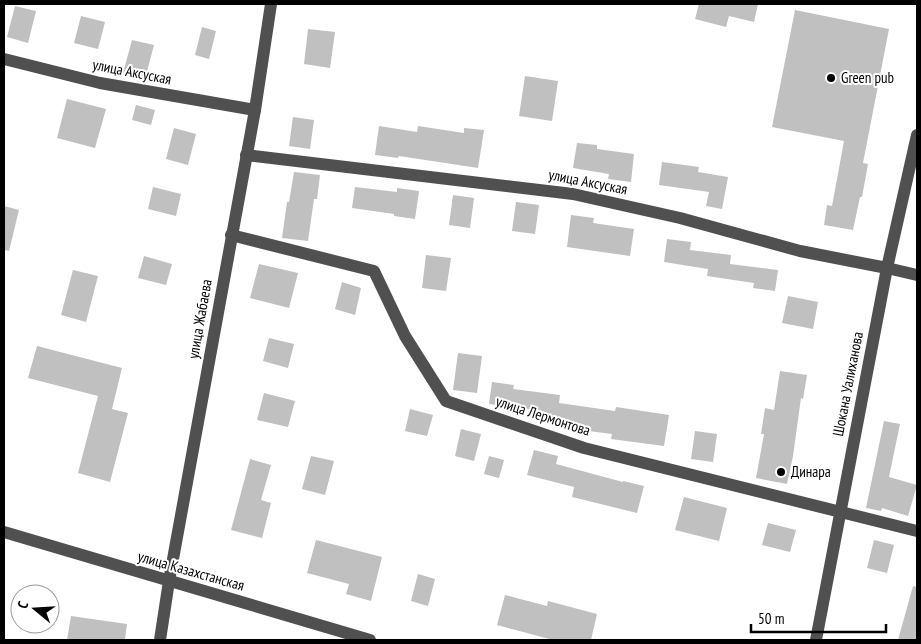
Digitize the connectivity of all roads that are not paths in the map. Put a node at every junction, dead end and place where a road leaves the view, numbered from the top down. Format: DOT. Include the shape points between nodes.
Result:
graph roads {
  1 [pos="271,4"];
  2 [pos="4,59"];
  3 [pos="255,110"];
  4 [pos="917,134"];
  5 [pos="246,155"];
  6 [pos="231,235"];
  7 [pos="887,268"];
  8 [pos="917,275"];
  9 [pos="841,512"];
  10 [pos="917,531"];
  11 [pos="4,532"];
  12 [pos="169,581"];
  13 [pos="160,640"];
  14 [pos="370,640"];
  15 [pos="816,640"];
  1 -- 3 [label="street, улица Жабаева"];
  2 -- 3 [label="street, улица Аксуская" via="100,83"];
  3 -- 5 [label="street, улица Жабаева"];
  4 -- 7 [label="street, Шокана Уалиханова"];
  5 -- 6 [label="street, улица Жабаева"];
  5 -- 7 [label="street, улица Аксуская" via="573,194 680,218 800,251"];
  6 -- 9 [label="street, улица Лермонтова" via="374,271 405,336 446,401 584,448"];
  6 -- 12 [label="street, улица Жабаева"];
  7 -- 8 [label="street, улица Аксуская"];
  7 -- 9 [label="street, Шокана Уалиханова"];
  9 -- 10 [label="street, улица Лермонтова"];
  9 -- 15 [label="street, Шокана Уалиханова"];
  11 -- 12 [label="street, улица Казахстанская"];
  12 -- 13 [label="street, улица Жабаева"];
  12 -- 14 [label="street, улица Казахстанская"];
}
